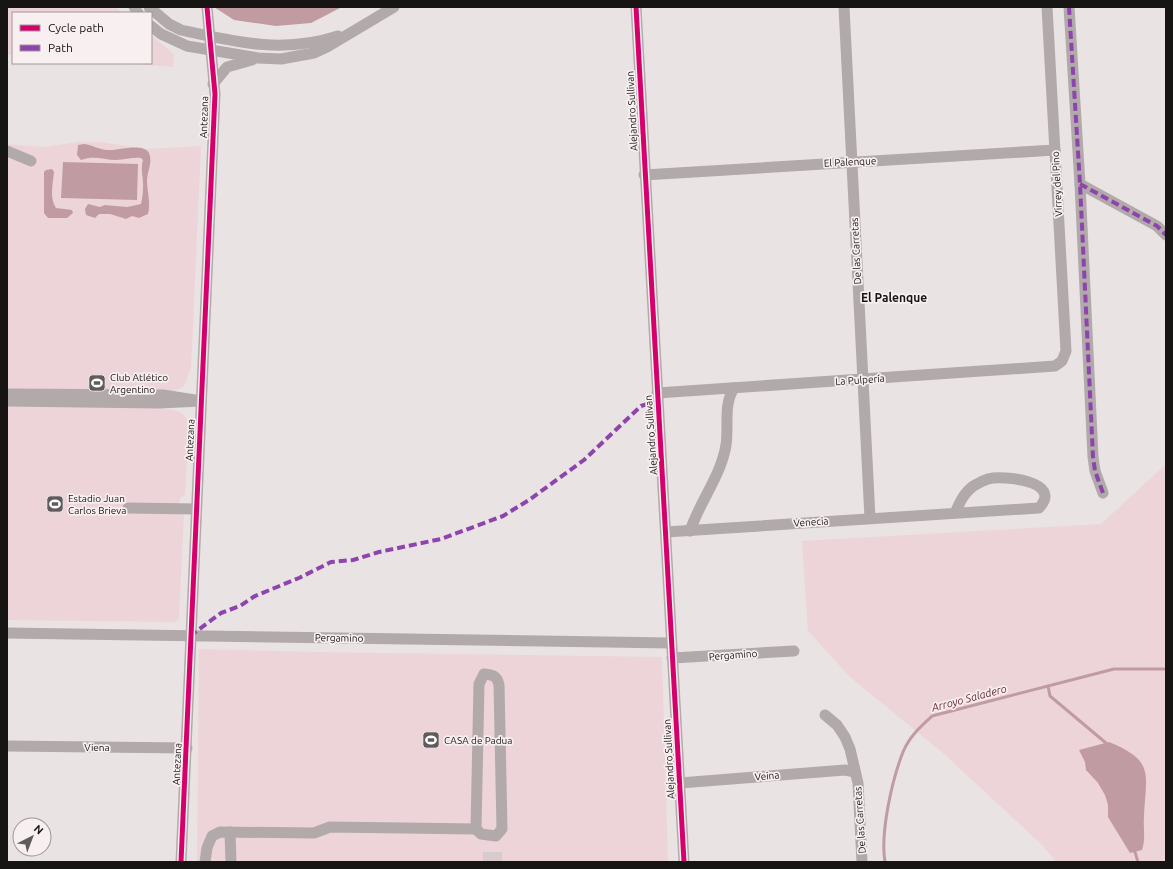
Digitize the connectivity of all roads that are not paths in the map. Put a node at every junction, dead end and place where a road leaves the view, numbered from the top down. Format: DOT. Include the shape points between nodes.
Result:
graph roads {
  1 [pos="149,7"];
  2 [pos="207,7"];
  3 [pos="394,7"];
  4 [pos="636,7"];
  5 [pos="844,7"];
  6 [pos="1047,7"];
  7 [pos="1069,7"];
  8 [pos="152,27"];
  9 [pos="357,29"];
  10 [pos="210,37"];
  11 [pos="187,46"];
  12 [pos="212,50"];
  13 [pos="258,58"];
  14 [pos="213,69"];
  15 [pos="213,84"];
  16 [pos="1056,150"];
  17 [pos="7,151"];
  18 [pos="31,161"];
  19 [pos="852,162"];
  20 [pos="644,175"];
  21 [pos="1080,184"];
  22 [pos="1164,230"];
  23 [pos="1062,361"];
  24 [pos="862,380"];
  25 [pos="734,388"];
  26 [pos="657,393"];
  27 [pos="7,394"];
  28 [pos="7,401"];
  29 [pos="201,401"];
  30 [pos="1103,493"];
  31 [pos="128,508"];
  32 [pos="196,509"];
  33 [pos="956,514"];
  34 [pos="870,518"];
  35 [pos="690,531"];
  36 [pos="666,532"];
  37 [pos="7,633"];
  38 [pos="190,636"];
  39 [pos="671,643"];
  40 [pos="794,651"];
  41 [pos="672,658"];
  42 [pos="825,715"];
  43 [pos="7,746"];
  44 [pos="186,748"];
  45 [pos="855,772"];
  46 [pos="680,783"];
  47 [pos="476,829"];
  48 [pos="230,832"];
  49 [pos="181,862"];
  50 [pos="205,862"];
  51 [pos="231,862"];
  52 [pos="684,862"];
  53 [pos="862,862"];
  1 -- 10 [label="street" via="169,24 181,30"];
  2 -- 10 [label="street, Antezana"];
  3 -- 9 [label="street"];
  4 -- 20 [label="street, Alejandro Sullivan"];
  5 -- 19 [label="street, De las Carretas"];
  6 -- 16 [label="street, Virrey del Pino"];
  7 -- 21 [label="street"];
  8 -- 11 [label="street"];
  9 -- 10 [label="street" via="310,44 287,46 267,46"];
  9 -- 13 [label="street" via="314,53 281,59"];
  10 -- 12 [label="street, Antezana"];
  11 -- 12 [label="street"];
  11 -- 14 [label="street" via="202,56"];
  12 -- 13 [label="street"];
  12 -- 14 [label="street, Antezana"];
  13 -- 15 [label="street" via="232,64"];
  14 -- 15 [label="street, Antezana"];
  15 -- 29 [label="street, Antezana" via="215,94"];
  16 -- 19 [label="street, El Palenque"];
  16 -- 23 [label="street, Virrey del Pino" via="1066,351"];
  17 -- 18 [label="street"];
  19 -- 20 [label="street, El Palenque"];
  19 -- 24 [label="street, De las Carretas"];
  20 -- 26 [label="street, Alejandro Sullivan"];
  21 -- 22 [label="street"];
  21 -- 30 [label="street" via="1093,457"];
  23 -- 24 [label="street, La Pulpería" via="1055,366"];
  24 -- 25 [label="street, La Pulpería"];
  24 -- 34 [label="street, De las Carretas"];
  25 -- 26 [label="street, La Pulpería"];
  25 -- 35 [label="street" via="728,402 721,467"];
  26 -- 36 [label="street, Alejandro Sullivan"];
  27 -- 29 [label="street" via="162,395"];
  28 -- 29 [label="street"];
  29 -- 32 [label="street, Antezana"];
  31 -- 32 [label="street"];
  32 -- 38 [label="street, Antezana"];
  33 -- 33 [label="street, Venecia" via="1039,508 1043,503 1043,490 1036,483 1027,480 989,479 970,488"];
  33 -- 34 [label="street, Venecia"];
  34 -- 35 [label="street, Venecia"];
  35 -- 36 [label="street, Venecia"];
  36 -- 39 [label="street, Alejandro Sullivan"];
  37 -- 38 [label="street, Pergamino"];
  38 -- 39 [label="street, Pergamino"];
  38 -- 44 [label="street, Antezana"];
  39 -- 41 [label="street, Alejandro Sullivan"];
  40 -- 41 [label="street, Pergamino"];
  41 -- 46 [label="street, Alejandro Sullivan"];
  42 -- 45 [label="street, De las Carretas" via="837,725 845,737"];
  43 -- 44 [label="street, Viena"];
  44 -- 49 [label="street, Antezana"];
  45 -- 46 [label="street, Veina" via="845,770"];
  45 -- 53 [label="street, De las Carretas" via="858,783"];
  46 -- 52 [label="street, Alejandro Sullivan"];
  47 -- 47 [label="street" via="488,836 496,836 502,829 499,686 497,678 484,674 478,684"];
  47 -- 48 [label="street" via="330,827 314,833"];
  48 -- 50 [label="street" via="220,832 212,836"];
  48 -- 51 [label="street"];
}
